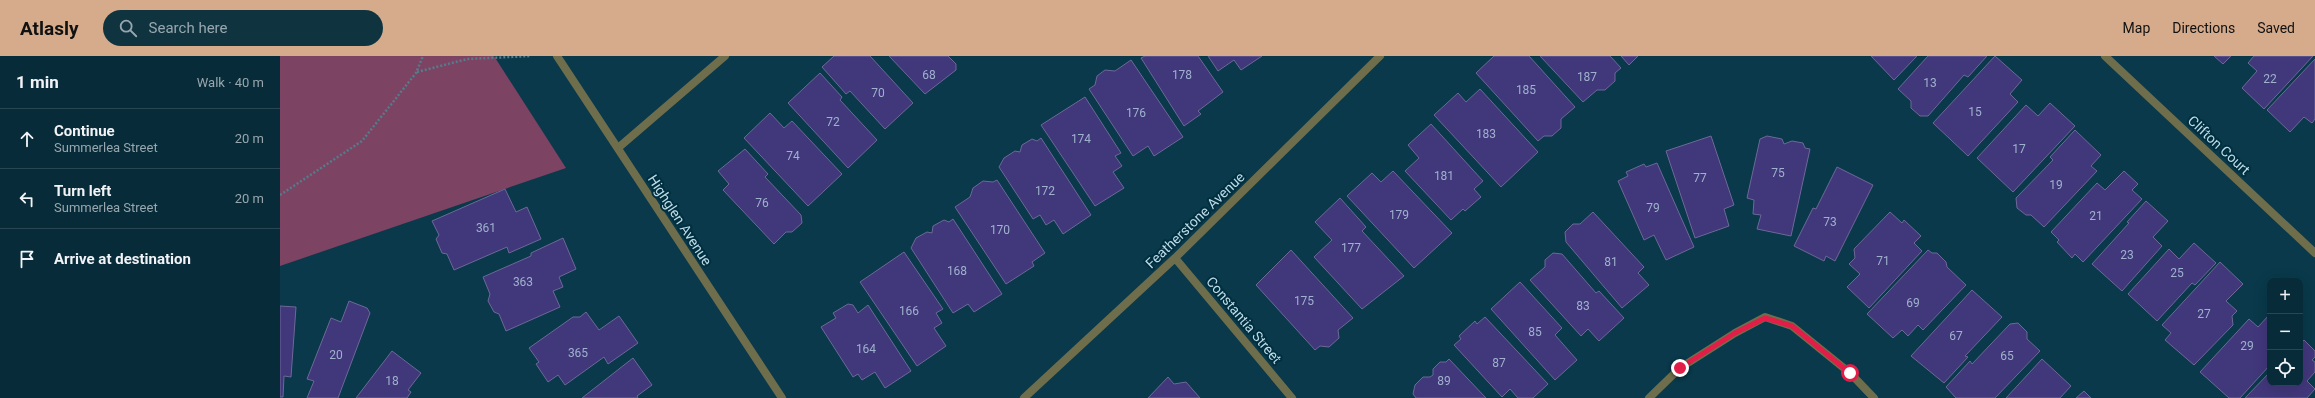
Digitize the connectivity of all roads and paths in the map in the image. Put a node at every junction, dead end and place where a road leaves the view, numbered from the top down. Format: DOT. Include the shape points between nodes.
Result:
graph roads {
  1 [pos="423,56"];
  2 [pos="531,56"];
  3 [pos="557,56"];
  4 [pos="725,56"];
  5 [pos="1380,56"];
  6 [pos="2105,56"];
  7 [pos="416,73"];
  8 [pos="618,148"];
  9 [pos="280,195"];
  10 [pos="2315,253"];
  11 [pos="1175,258"];
  12 [pos="782,398"];
  13 [pos="1024,398"];
  14 [pos="1292,398"];
  15 [pos="1650,398"];
  16 [pos="1874,398"];
  1 -- 7 [label="path"];
  2 -- 7 [label="path" via="467,59"];
  3 -- 8 [label="street, Highglen Avenue"];
  4 -- 8 [label="street"];
  5 -- 11 [label="street, Featherstone Avenue"];
  6 -- 10 [label="street, Clifton Court"];
  7 -- 9 [label="path" via="362,141"];
  8 -- 12 [label="street, Highglen Avenue"];
  11 -- 13 [label="street, Featherstone Avenue"];
  11 -- 14 [label="street, Constantia Street"];
  15 -- 16 [label="street" via="1680,368 1735,333 1765,318 1792,326 1850,373"];
}
